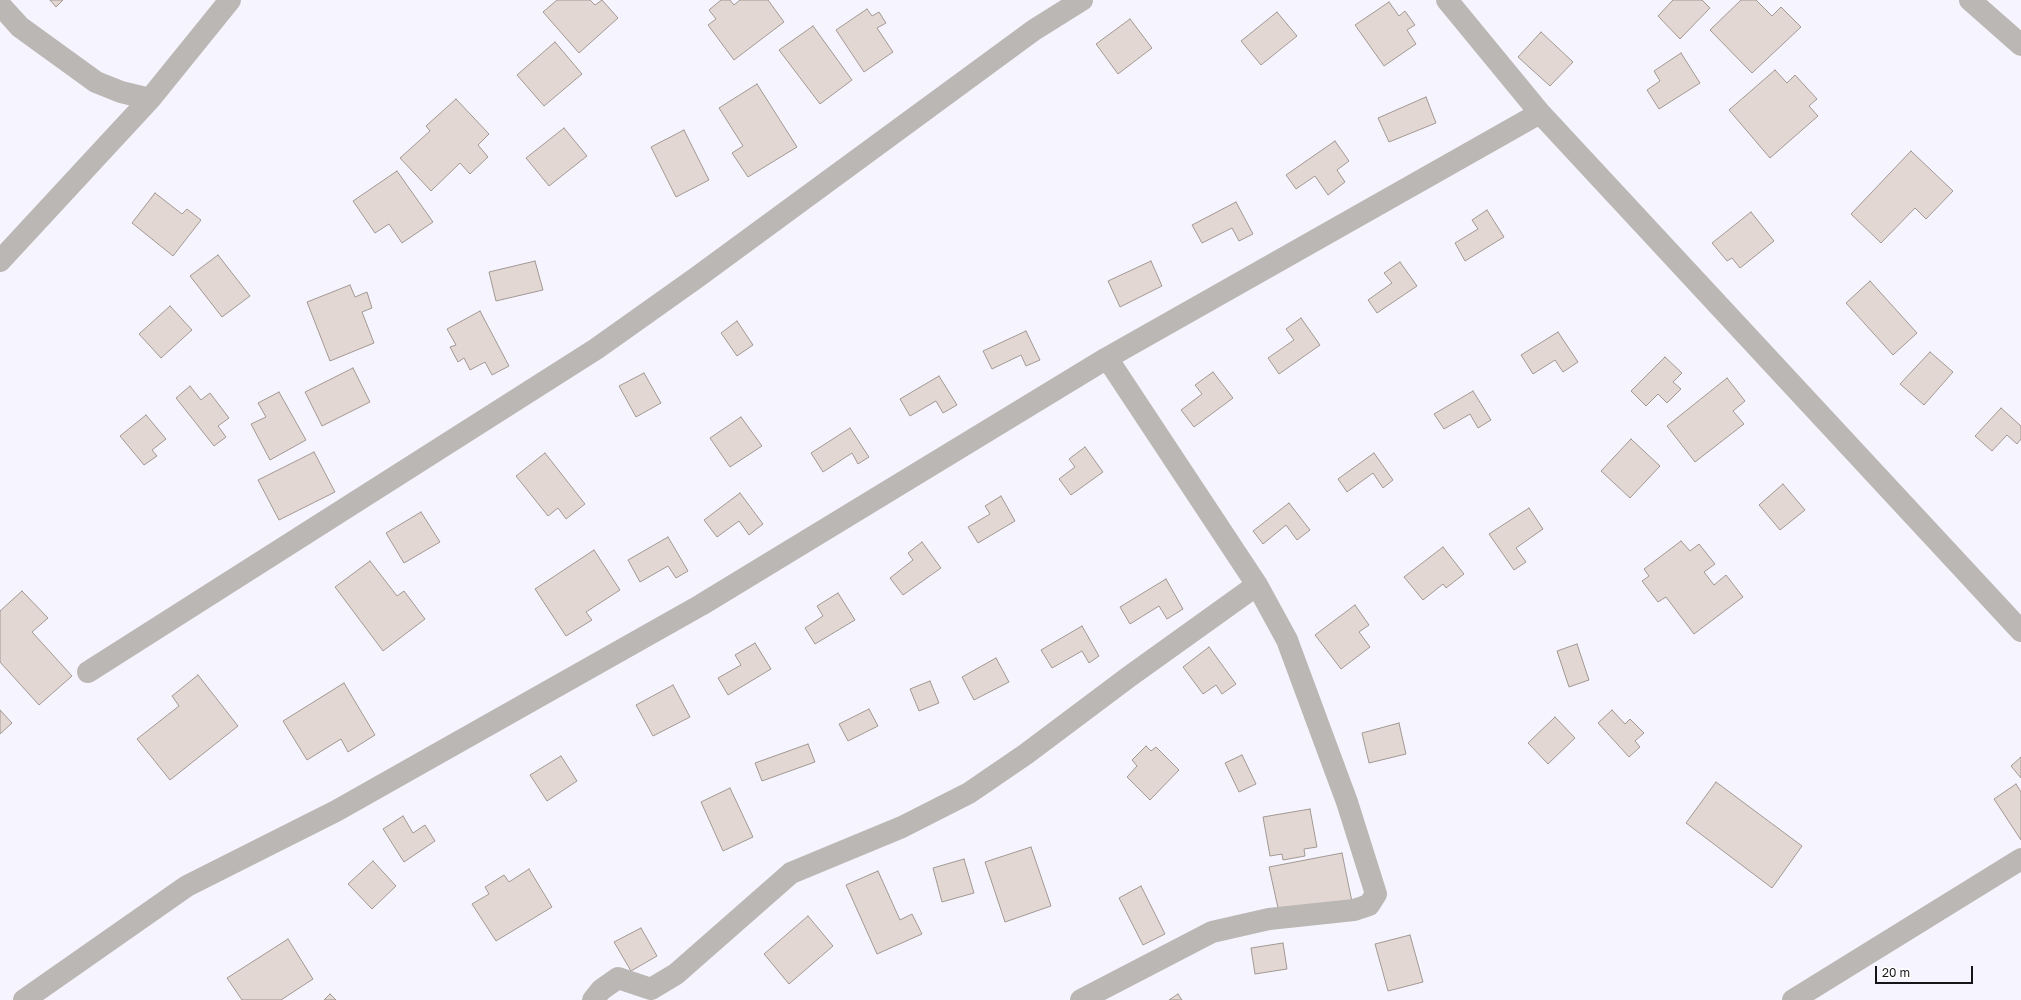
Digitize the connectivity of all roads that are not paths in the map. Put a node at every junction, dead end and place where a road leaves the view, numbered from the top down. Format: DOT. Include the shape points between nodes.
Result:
graph roads {
  1 [pos="230,0"];
  2 [pos="1082,0"];
  3 [pos="1447,0"];
  4 [pos="1970,0"];
  5 [pos="0,4"];
  6 [pos="2021,45"];
  7 [pos="150,99"];
  8 [pos="1540,113"];
  9 [pos="0,261"];
  10 [pos="1107,358"];
  11 [pos="1257,585"];
  12 [pos="2021,631"];
  13 [pos="88,672"];
  14 [pos="2021,859"];
  15 [pos="656,995"];
  16 [pos="24,1000"];
  17 [pos="594,1000"];
  18 [pos="1081,1000"];
  19 [pos="1793,1000"];
  1 -- 7 [label="street"];
  2 -- 13 [label="street" via="1034,30 596,349"];
  3 -- 8 [label="street"];
  4 -- 6 [label="street"];
  5 -- 7 [label="street" via="20,27 96,82 121,92"];
  7 -- 9 [label="street"];
  8 -- 10 [label="street"];
  8 -- 12 [label="street"];
  10 -- 11 [label="street"];
  10 -- 16 [label="street" via="701,605 336,811 187,886"];
  11 -- 15 [label="street" via="969,793 902,827 791,873 676,974"];
  11 -- 18 [label="street" via="1287,640 1347,802 1376,894 1369,905 1354,910 1270,919 1212,932"];
  14 -- 19 [label="street"];
  15 -- 17 [label="street" via="618,978 601,990"];
}
